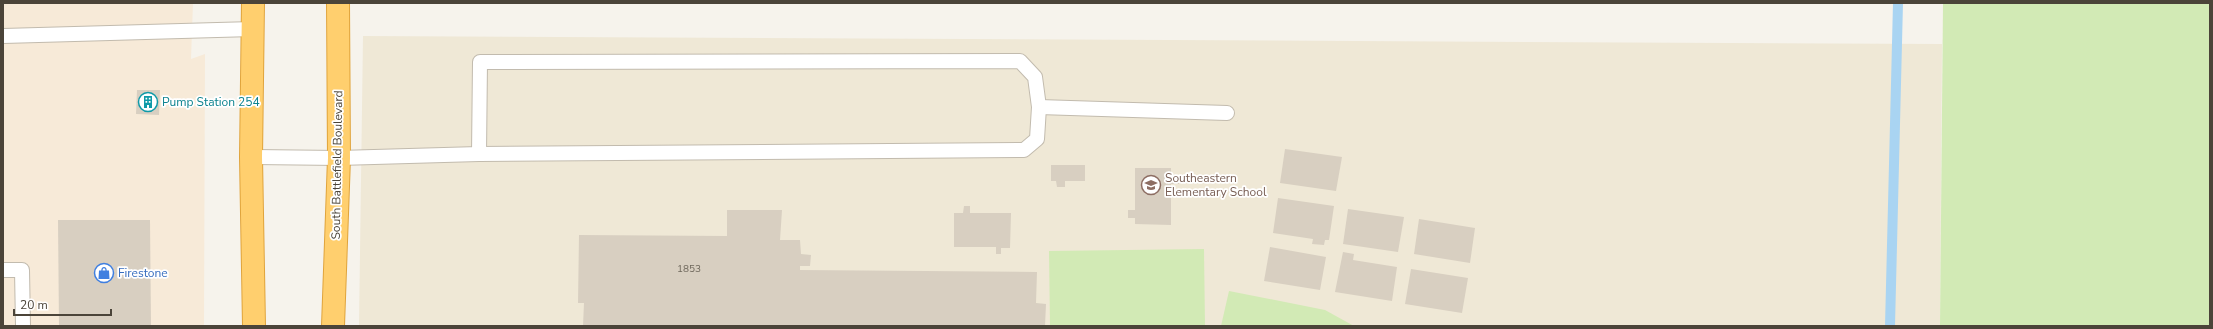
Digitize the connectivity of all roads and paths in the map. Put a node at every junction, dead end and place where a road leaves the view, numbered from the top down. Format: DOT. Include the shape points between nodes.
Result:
graph roads {
  1 [pos="253,3"];
  2 [pos="338,3"];
  3 [pos="253,29"];
  4 [pos="3,36"];
  5 [pos="1039,107"];
  6 [pos="1227,113"];
  7 [pos="479,154"];
  8 [pos="251,157"];
  9 [pos="339,158"];
  10 [pos="3,270"];
  11 [pos="23,326"];
  12 [pos="254,326"];
  13 [pos="333,326"];
  1 -- 3 [label="highway"];
  2 -- 9 [label="highway, South Battlefield Boulevard"];
  3 -- 4 [label="lane"];
  3 -- 8 [label="highway"];
  5 -- 6 [label="lane"];
  5 -- 7 [label="lane" via="1037,139 1024,150"];
  5 -- 7 [label="lane" via="1036,77 1020,60 480,62"];
  7 -- 9 [label="lane"];
  8 -- 9 [label="lane"];
  8 -- 12 [label="highway"];
  9 -- 13 [label="highway, South Battlefield Boulevard"];
  10 -- 11 [label="lane" via="22,270"];
}
